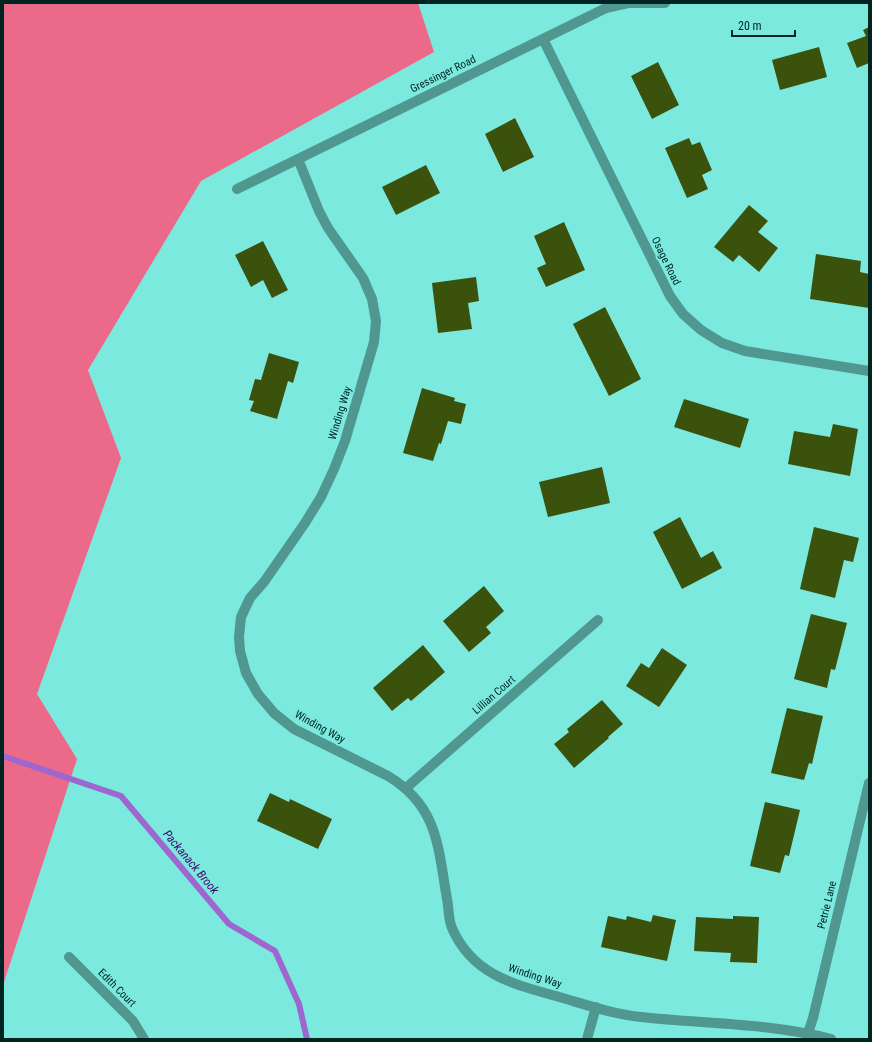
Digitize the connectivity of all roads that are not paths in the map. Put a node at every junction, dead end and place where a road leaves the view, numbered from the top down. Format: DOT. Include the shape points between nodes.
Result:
graph roads {
  1 [pos="665,3"];
  2 [pos="543,39"];
  3 [pos="298,159"];
  4 [pos="237,189"];
  5 [pos="869,371"];
  6 [pos="598,620"];
  7 [pos="869,783"];
  8 [pos="406,788"];
  9 [pos="69,957"];
  10 [pos="596,1007"];
  11 [pos="808,1033"];
  12 [pos="144,1039"];
  13 [pos="587,1039"];
  14 [pos="831,1039"];
  1 -- 2 [label="street, Gressinger Road" via="628,3 606,8"];
  2 -- 3 [label="street, Gressinger Road"];
  2 -- 5 [label="street, Osage Road" via="670,296 683,314 716,340 745,351"];
  3 -- 4 [label="street, Gressinger Road"];
  3 -- 8 [label="street, Winding Way" via="319,212 363,278 372,299 376,321 374,342 345,441 334,469 305,523 250,598 242,617 240,651 246,673 258,694 274,713 294,729 388,776"];
  6 -- 8 [label="street, Lillian Court"];
  7 -- 11 [label="street, Petrie Lane"];
  8 -- 10 [label="street, Winding Way" via="428,816 436,834 451,927 464,950 492,974 513,984"];
  9 -- 12 [label="street, Edith Court" via="133,1021"];
  10 -- 11 [label="street, Winding Way" via="640,1017 760,1026"];
  10 -- 13 [label="street"];
  11 -- 14 [label="street, Winding Way"];
}
